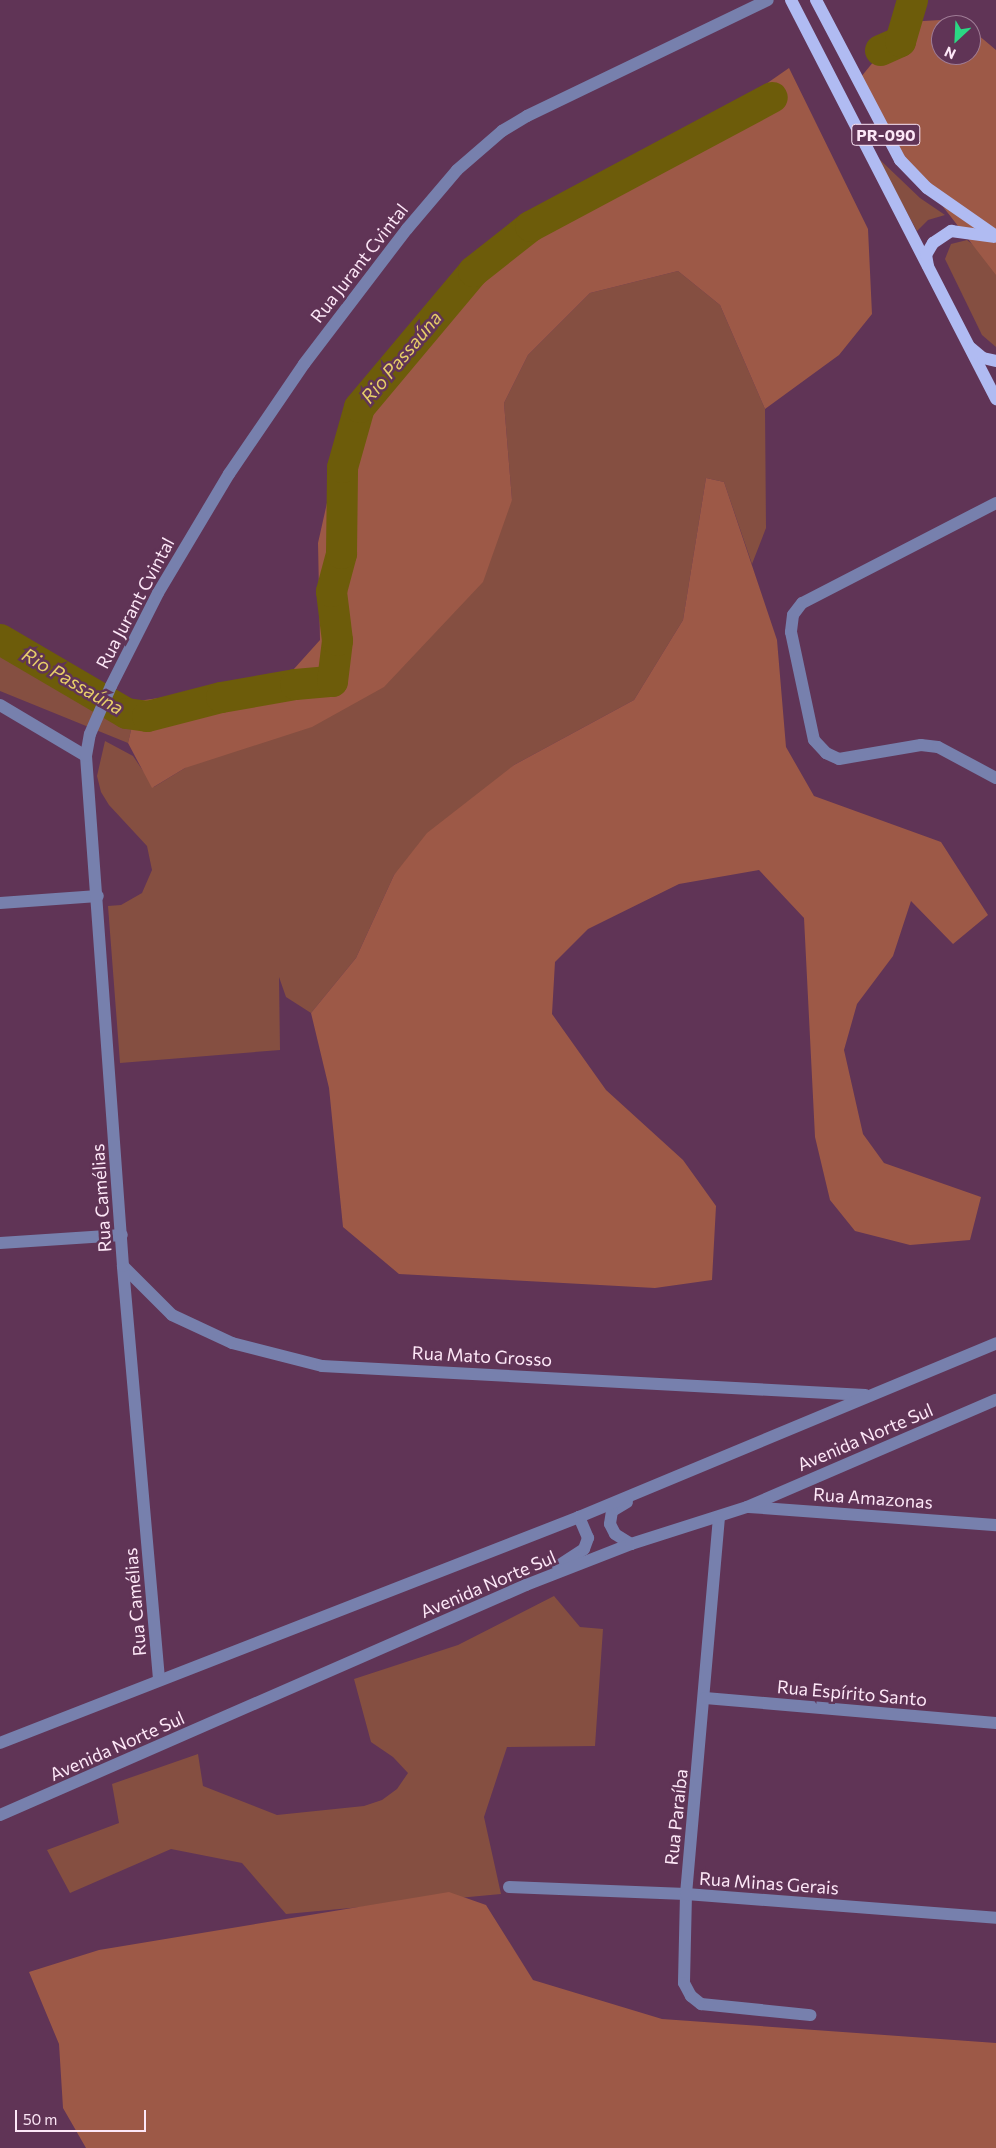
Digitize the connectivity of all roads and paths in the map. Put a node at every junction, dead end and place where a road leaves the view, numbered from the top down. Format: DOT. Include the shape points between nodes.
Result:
graph roads {
  1 [pos="768,0"];
  2 [pos="791,0"];
  3 [pos="816,0"];
  4 [pos="996,237"];
  5 [pos="928,267"];
  6 [pos="969,346"];
  7 [pos="996,361"];
  8 [pos="996,399"];
  9 [pos="996,503"];
  10 [pos="0,706"];
  11 [pos="97,716"];
  12 [pos="86,756"];
  13 [pos="996,778"];
  14 [pos="98,896"];
  15 [pos="0,903"];
  16 [pos="122,1235"];
  17 [pos="0,1243"];
  18 [pos="123,1266"];
  19 [pos="996,1342"];
  20 [pos="868,1395"];
  21 [pos="996,1400"];
  22 [pos="656,1484"];
  23 [pos="747,1507"];
  24 [pos="579,1517"];
  25 [pos="719,1517"];
  26 [pos="996,1525"];
  27 [pos="631,1544"];
  28 [pos="526,1585"];
  29 [pos="159,1679"];
  30 [pos="706,1698"];
  31 [pos="996,1724"];
  32 [pos="0,1743"];
  33 [pos="0,1815"];
  34 [pos="509,1887"];
  35 [pos="686,1894"];
  36 [pos="996,1918"];
  37 [pos="810,2015"];
  1 -- 11 [label="street, Rua Jurant Cvintal" via="528,116 502,131 457,170 402,236 255,434 158,593"];
  2 -- 5 [label="main road, PR-090"];
  3 -- 4 [label="main road, PR-090" via="900,160 927,188"];
  4 -- 5 [label="main road" via="951,231 933,243 926,255"];
  5 -- 6 [label="main road, PR-090"];
  6 -- 7 [label="main road" via="984,358"];
  6 -- 8 [label="main road, PR-090"];
  9 -- 13 [label="street" via="802,603 793,615 791,632 814,740 826,753 839,759 921,745 938,747"];
  10 -- 12 [label="street"];
  11 -- 12 [label="street, Rua Camélias"];
  12 -- 14 [label="street, Rua Camélias"];
  14 -- 15 [label="street"];
  14 -- 16 [label="street, Rua Camélias"];
  16 -- 17 [label="street"];
  16 -- 18 [label="street, Rua Camélias"];
  18 -- 20 [label="street, Rua Mato Grosso" via="172,1315 232,1343 322,1366"];
  18 -- 29 [label="street, Rua Camélias"];
  19 -- 20 [label="street, Avenida Norte Sul"];
  20 -- 22 [label="street, Avenida Norte Sul"];
  21 -- 23 [label="street, Avenida Norte Sul"];
  22 -- 24 [label="street, Avenida Norte Sul"];
  22 -- 27 [label="street" via="612,1512 610,1524 615,1534"];
  23 -- 25 [label="street, Avenida Norte Sul"];
  23 -- 26 [label="street, Rua Amazonas"];
  24 -- 28 [label="street" via="588,1538 584,1549"];
  24 -- 29 [label="street, Avenida Norte Sul"];
  25 -- 27 [label="street, Avenida Norte Sul"];
  25 -- 30 [label="street, Rua Paraíba"];
  27 -- 28 [label="street, Avenida Norte Sul"];
  28 -- 33 [label="street, Avenida Norte Sul"];
  29 -- 32 [label="street, Avenida Norte Sul"];
  30 -- 31 [label="street, Rua Espírito Santo"];
  30 -- 35 [label="street, Rua Paraíba"];
  34 -- 35 [label="street, Rua Minas Gerais"];
  35 -- 36 [label="street, Rua Minas Gerais"];
  35 -- 37 [label="street, Rua Paraíba" via="684,1983 691,1996 701,2004"];
}
